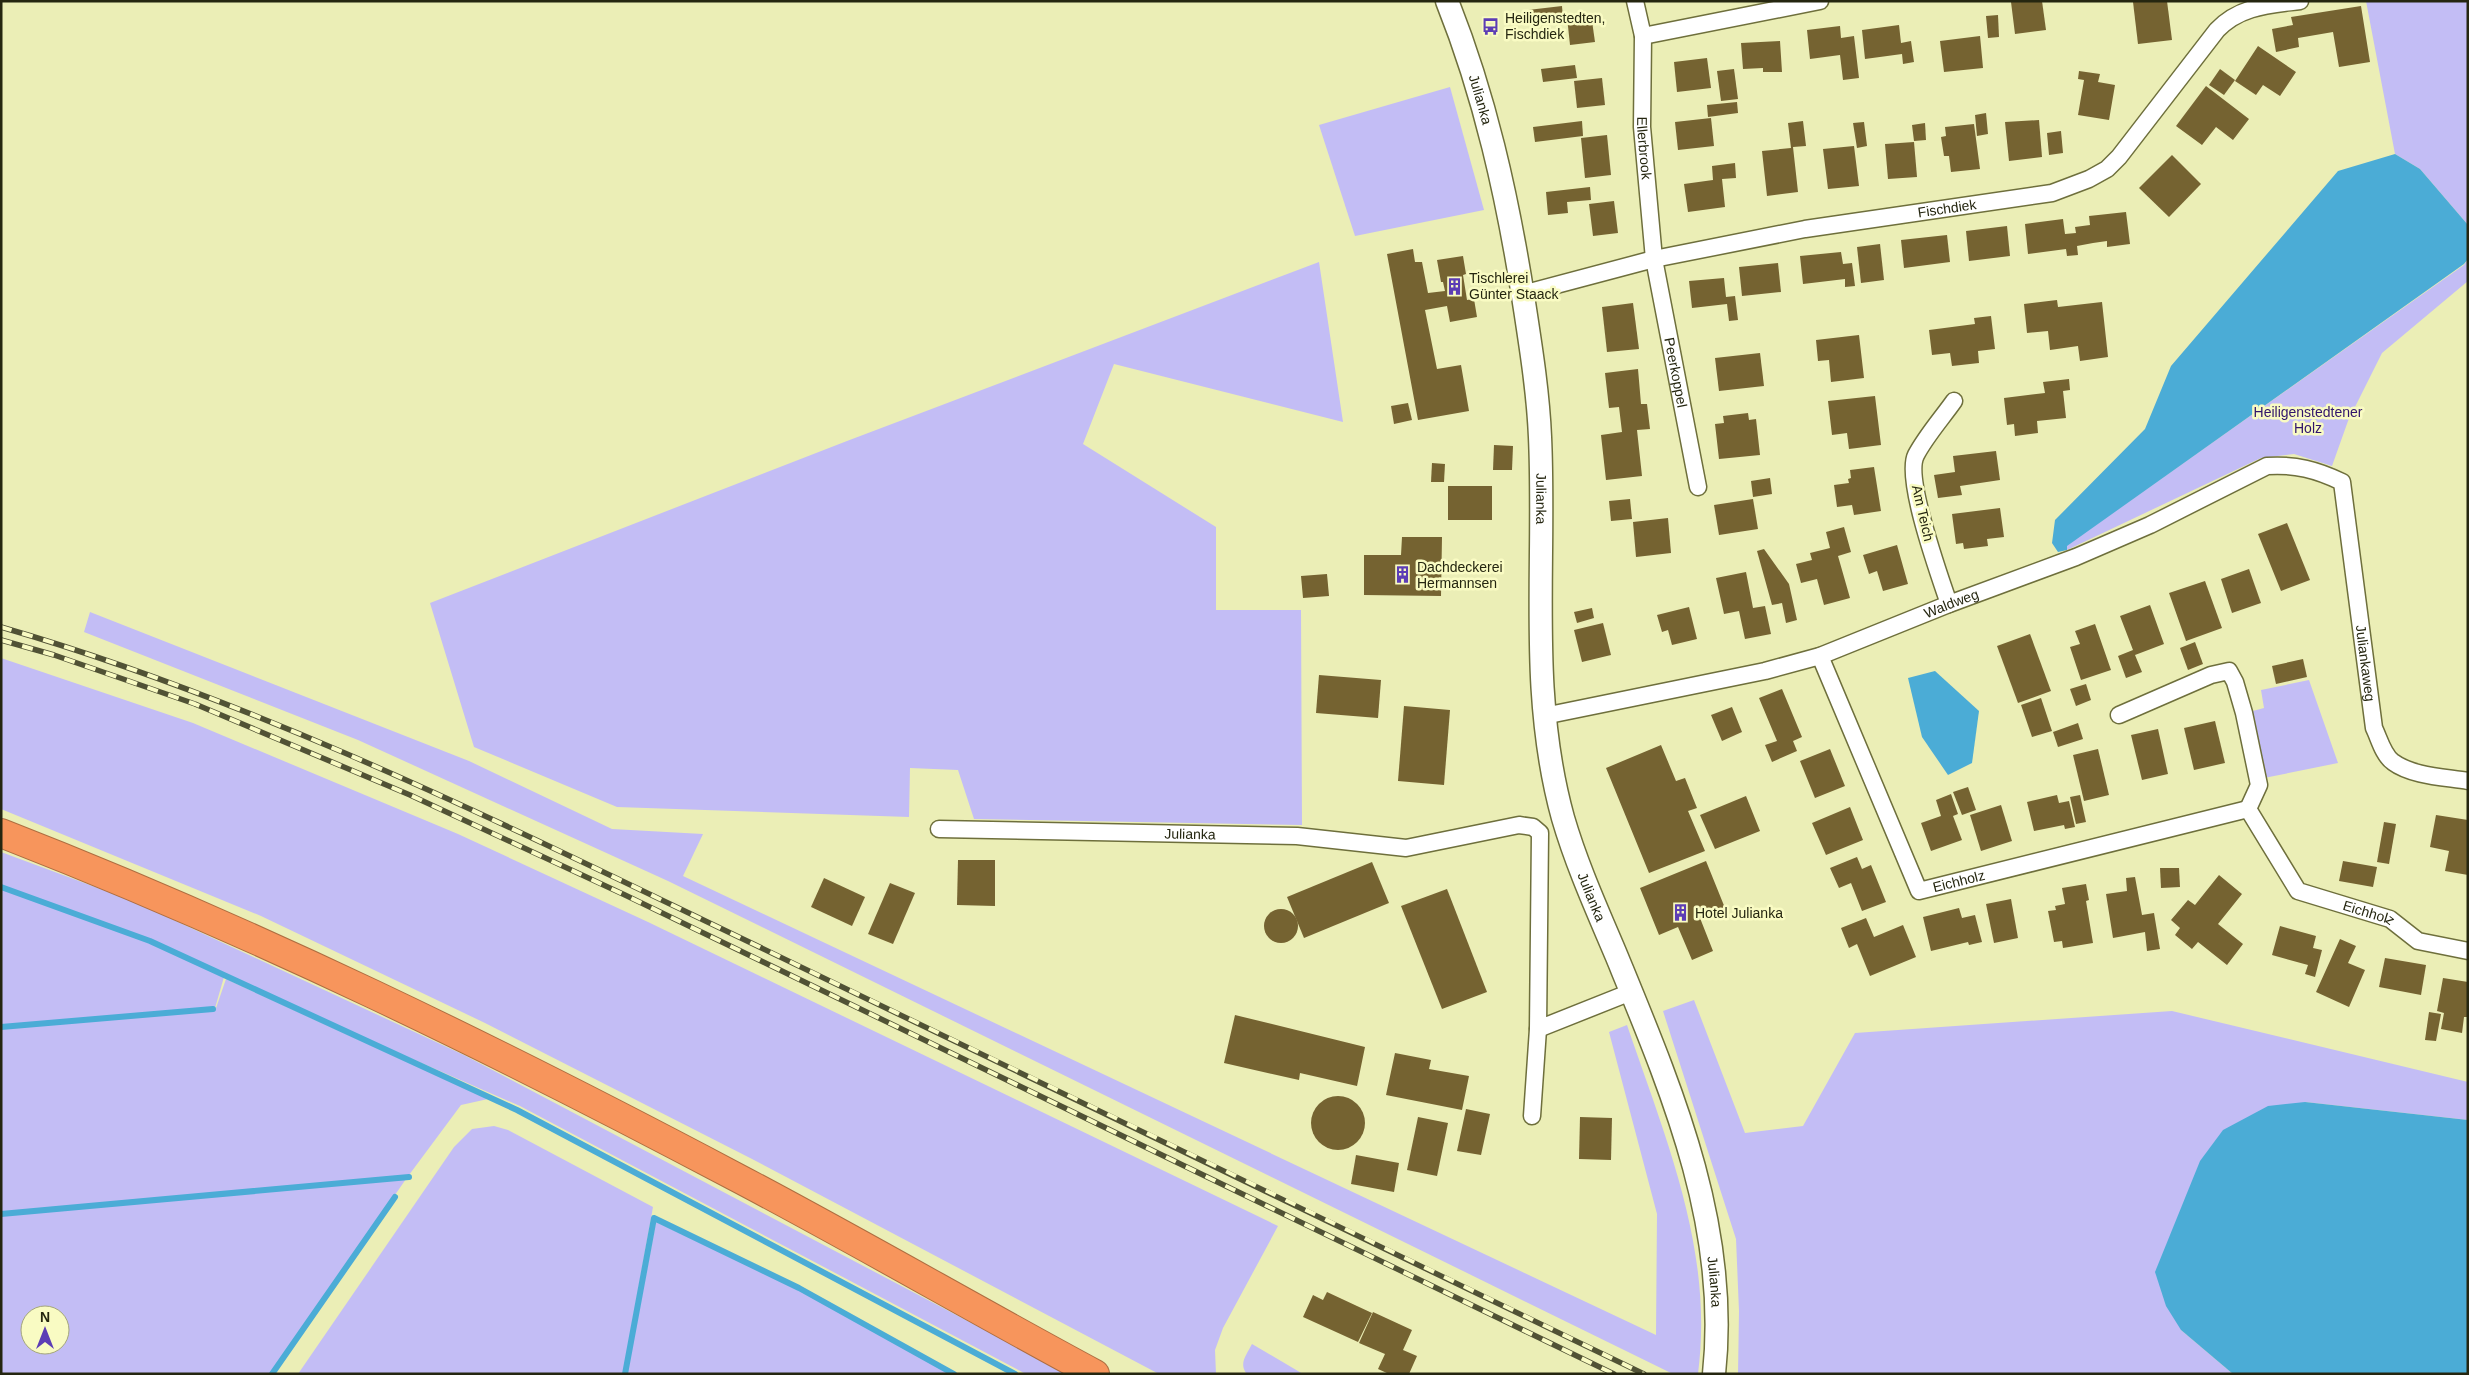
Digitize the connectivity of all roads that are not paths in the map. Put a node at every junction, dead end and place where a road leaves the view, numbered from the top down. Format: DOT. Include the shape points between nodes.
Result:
graph roads {
  1 [pos="1447,1"];
  2 [pos="1635,1"];
  3 [pos="1820,1"];
  4 [pos="2300,1"];
  5 [pos="1643,36"];
  6 [pos="1654,259"];
  7 [pos="1522,294"];
  8 [pos="1954,401"];
  9 [pos="2342,482"];
  10 [pos="1698,487"];
  11 [pos="1949,604"];
  12 [pos="1820,656"];
  13 [pos="2119,715"];
  14 [pos="1544,716"];
  15 [pos="2468,781"];
  16 [pos="2248,809"];
  17 [pos="939,829"];
  18 [pos="1,833"];
  19 [pos="2468,952"];
  20 [pos="1631,992"];
  21 [pos="1538,1029"];
  22 [pos="1532,1116"];
  23 [pos="1715,1368"];
  24 [pos="1095,1374"];
  1 -- 7 [label="street, Julianka" via="1474,79 1497,162"];
  2 -- 5 [label="street, Ellerbrook"];
  3 -- 5 [label="street"];
  4 -- 6 [label="street, Fischdiek" via="2254,8 2229,18 2119,158 2077,185 2034,196 1805,229"];
  5 -- 6 [label="street, Ellerbrook" via="1642,127"];
  6 -- 7 [label="street, Fischdiek"];
  6 -- 10 [label="street, Peerkoppel"];
  7 -- 14 [label="street, Julianka" via="1540,435 1540,657"];
  8 -- 11 [label="street, Am Teich" via="1915,456 1915,484 1925,530"];
  9 -- 11 [label="street, Waldweg" via="2314,470 2287,464 2267,466 2150,525 2076,557"];
  9 -- 15 [label="street, Juliankaweg" via="2374,728 2392,761 2409,770"];
  11 -- 12 [label="street, Waldweg"];
  12 -- 14 [label="street, Waldweg" via="1765,671"];
  12 -- 16 [label="street, Eichholz" via="1919,891"];
  13 -- 16 [label="street" via="2211,675 2229,671 2244,713 2259,785"];
  14 -- 20 [label="street, Julianka" via="1547,748 1564,818 1577,859"];
  16 -- 19 [label="street, Eichholz" via="2298,891 2390,919 2418,941"];
  17 -- 21 [label="street, Julianka" via="1297,836 1406,848 1519,825 1533,827 1540,833"];
  18 -- 24 [label="highway" via="207,918 465,1038 736,1177"];
  20 -- 21 [label="street"];
  20 -- 23 [label="street, Julianka" via="1689,1148 1703,1196 1715,1273 1718,1335"];
  21 -- 22 [label="street, Julianka"];
}
